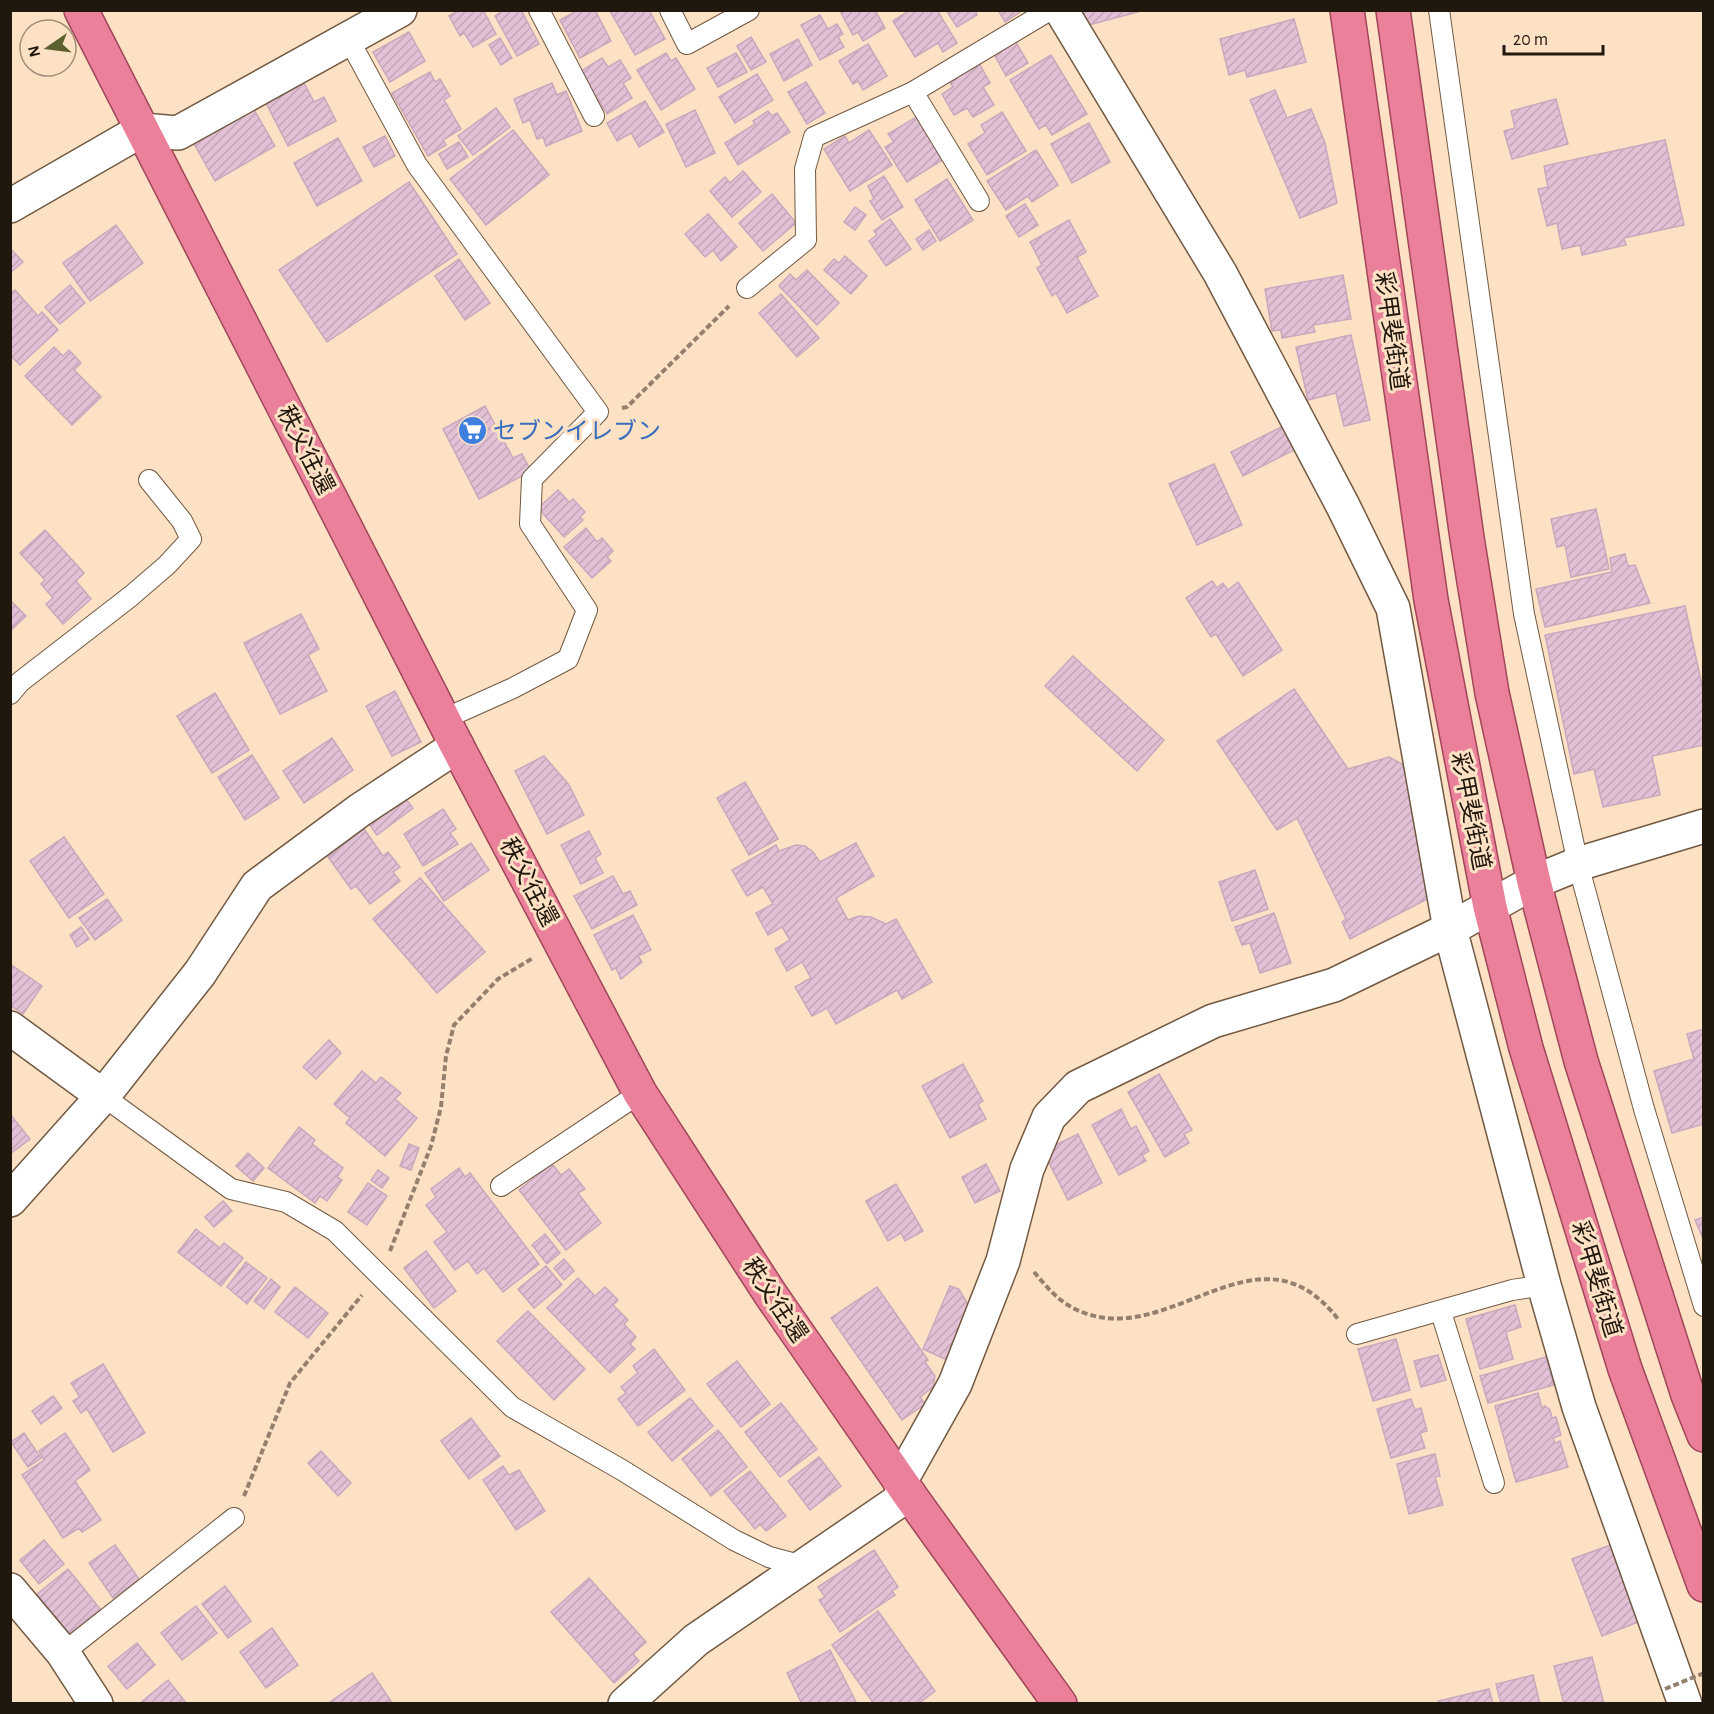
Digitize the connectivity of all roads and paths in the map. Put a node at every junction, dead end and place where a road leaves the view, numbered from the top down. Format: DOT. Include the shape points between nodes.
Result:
graph roads {
  1 [pos="81,10"];
  2 [pos="400,10"];
  3 [pos="539,10"];
  4 [pos="670,10"];
  5 [pos="749,10"];
  6 [pos="1050,10"];
  7 [pos="1061,10"];
  8 [pos="1347,10"];
  9 [pos="1393,10"];
  10 [pos="1439,10"];
  11 [pos="348,38"];
  12 [pos="914,92"];
  13 [pos="594,116"];
  14 [pos="142,130"];
  15 [pos="979,201"];
  16 [pos="10,206"];
  17 [pos="747,288"];
  18 [pos="598,412"];
  19 [pos="149,480"];
  20 [pos="10,694"];
  21 [pos="450,733"];
  22 [pos="1704,826"];
  23 [pos="1578,864"];
  24 [pos="1534,882"];
  25 [pos="1490,907"];
  26 [pos="1450,929"];
  27 [pos="560,942"];
  28 [pos="10,1028"];
  29 [pos="640,1093"];
  30 [pos="103,1096"];
  31 [pos="501,1186"];
  32 [pos="10,1200"];
  33 [pos="1008,1242"];
  34 [pos="380,1274"];
  35 [pos="1544,1285"];
  36 [pos="1704,1306"];
  37 [pos="1441,1312"];
  38 [pos="1357,1334"];
  39 [pos="1704,1435"];
  40 [pos="1494,1483"];
  41 [pos="904,1488"];
  42 [pos="234,1518"];
  43 [pos="1694,1532"];
  44 [pos="804,1566"];
  45 [pos="1704,1585"];
  46 [pos="10,1590"];
  47 [pos="63,1653"];
  48 [pos="1704,1673"];
  49 [pos="1675,1696"];
  50 [pos="96,1704"];
  51 [pos="625,1704"];
  52 [pos="1060,1704"];
  1 -- 14 [label="highway, 秩父往還"];
  2 -- 11 [label="street"];
  3 -- 13 [label="lane"];
  4 -- 5 [label="lane" via="687,44"];
  6 -- 12 [label="lane"];
  7 -- 26 [label="street" via="1220,273 1394,608"];
  8 -- 25 [label="highway, 彩甲斐街道" via="1431,600"];
  9 -- 24 [label="highway, 彩甲斐街道" via="1492,693"];
  10 -- 23 [label="lane" via="1524,614"];
  11 -- 14 [label="street" via="178,134"];
  11 -- 18 [label="lane" via="417,165"];
  12 -- 15 [label="lane"];
  12 -- 17 [label="lane" via="814,137 806,169 806,240"];
  14 -- 16 [label="street"];
  14 -- 21 [label="highway, 秩父往還"];
  17 -- 18 [label="path" via="627,407"];
  18 -- 21 [label="lane" via="532,478 530,524 587,610 568,659 513,688"];
  19 -- 20 [label="lane" via="182,521 190,539 167,566"];
  21 -- 27 [label="highway, 秩父往還"];
  21 -- 30 [label="street" via="360,810 257,886 200,974"];
  22 -- 23 [label="street"];
  23 -- 24 [label="street"];
  23 -- 36 [label="lane" via="1644,1109"];
  24 -- 25 [label="street"];
  24 -- 39 [label="highway, 彩甲斐街道" via="1581,1060"];
  25 -- 26 [label="street"];
  25 -- 43 [label="highway, 彩甲斐街道" via="1526,1048 1614,1334"];
  26 -- 33 [label="street" via="1334,985 1213,1021 1078,1087 1049,1116 1027,1169"];
  26 -- 35 [label="street"];
  27 -- 29 [label="highway, 秩父往還"];
  27 -- 34 [label="path" via="498,979 454,1025 431,1146"];
  28 -- 30 [label="street"];
  29 -- 31 [label="lane"];
  29 -- 41 [label="highway, 秩父往還" via="771,1295"];
  30 -- 32 [label="street"];
  30 -- 34 [label="lane" via="231,1189 286,1202 335,1231"];
  33 -- 38 [label="path" via="1052,1292 1075,1309 1104,1318 1138,1319 1258,1278 1283,1280 1308,1290 1345,1329"];
  33 -- 41 [label="street" via="955,1384"];
  34 -- 42 [label="path" via="290,1383"];
  34 -- 44 [label="lane" via="512,1407 734,1540 769,1557"];
  35 -- 37 [label="lane" via="1512,1290"];
  35 -- 49 [label="street" via="1579,1407"];
  37 -- 38 [label="lane"];
  37 -- 40 [label="lane"];
  41 -- 44 [label="street"];
  41 -- 52 [label="highway, 秩父往還"];
  42 -- 47 [label="lane"];
  43 -- 45 [label="highway, 彩甲斐街道"];
  44 -- 51 [label="street" via="696,1640"];
  46 -- 47 [label="street"];
  47 -- 50 [label="street"];
  48 -- 49 [label="path, bridge"];
}
